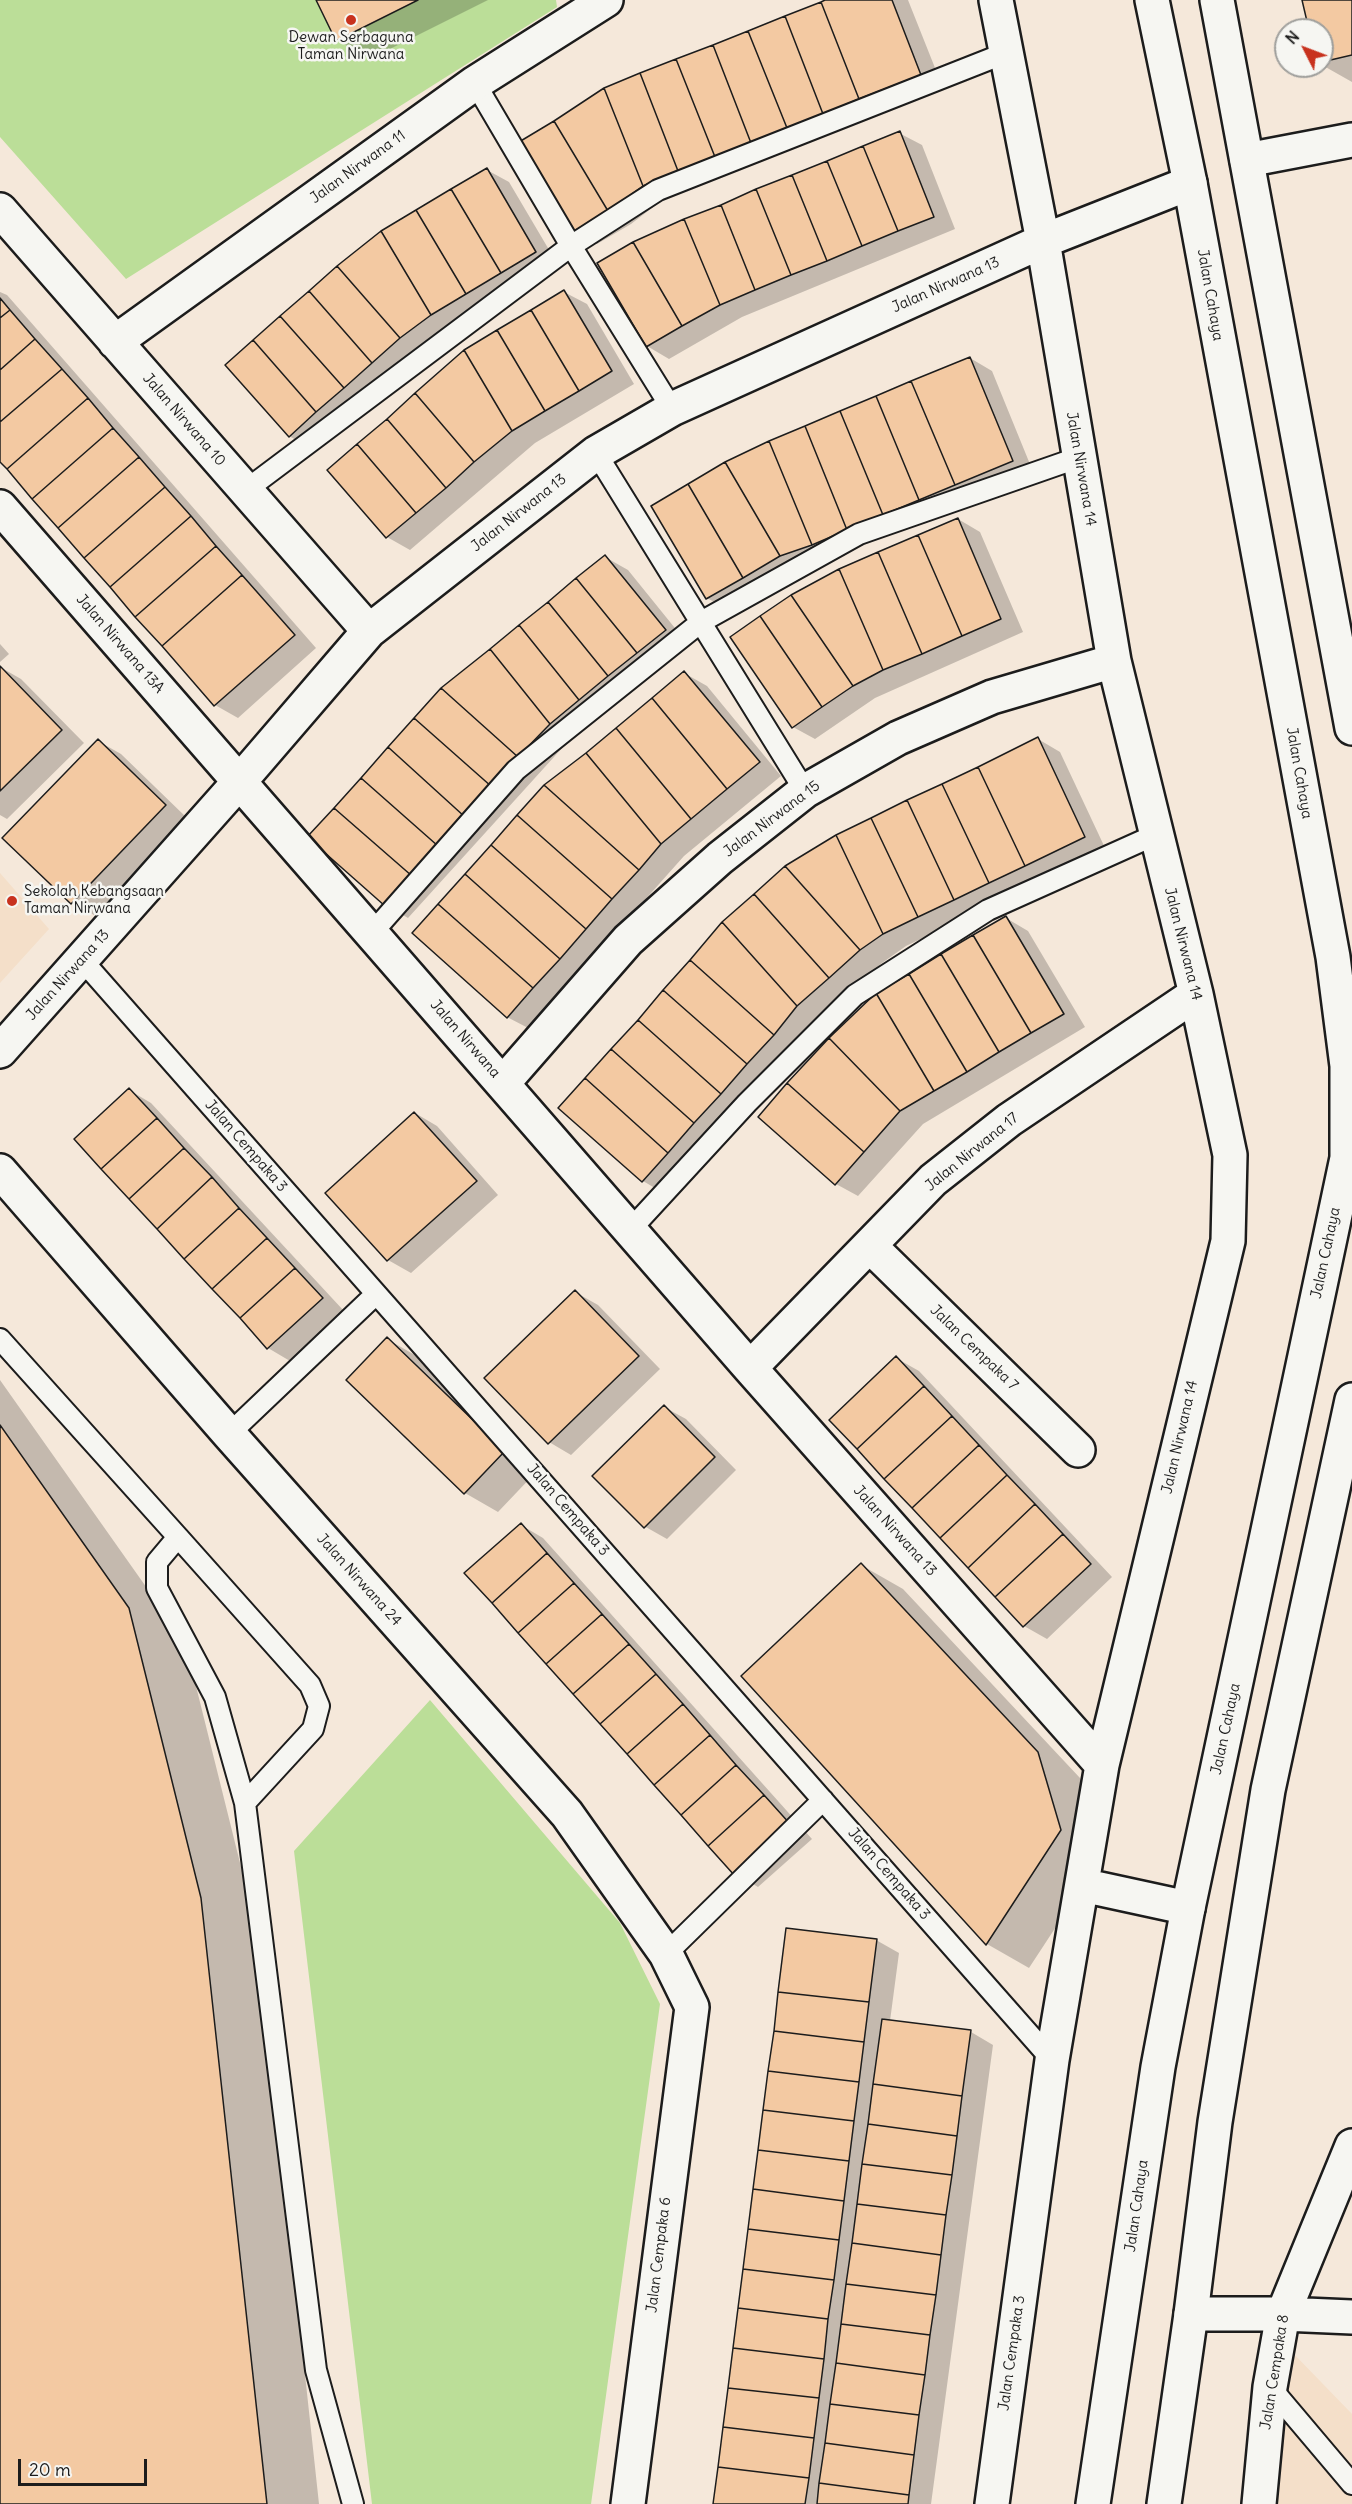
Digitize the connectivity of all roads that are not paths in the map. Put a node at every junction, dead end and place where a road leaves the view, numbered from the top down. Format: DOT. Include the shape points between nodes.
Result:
graph roads {
  1 [pos="606,0"];
  2 [pos="996,0"];
  3 [pos="1152,0"];
  4 [pos="1217,0"];
  5 [pos="1008,52"];
  6 [pos="475,83"];
  7 [pos="1352,140"];
  8 [pos="1247,160"];
  9 [pos="1190,183"];
  10 [pos="4,222"];
  11 [pos="1043,241"];
  12 [pos="571,246"];
  13 [pos="116,342"];
  14 [pos="672,409"];
  15 [pos="596,453"];
  16 [pos="1080,457"];
  17 [pos="246,490"];
  18 [pos="0,507"];
  19 [pos="701,622"];
  20 [pos="369,631"];
  21 [pos="1113,661"];
  22 [pos="1352,728"];
  23 [pos="240,781"];
  24 [pos="805,791"];
  25 [pos="1155,836"];
  26 [pos="372,933"];
  27 [pos="82,960"];
  28 [pos="1196,994"];
  29 [pos="0,1051"];
  30 [pos="503,1083"];
  31 [pos="0,1171"];
  32 [pos="631,1230"];
  33 [pos="870,1246"];
  34 [pos="376,1294"];
  35 [pos="689,1297"];
  36 [pos="0,1339"];
  37 [pos="750,1368"];
  38 [pos="1352,1400"];
  39 [pos="229,1434"];
  40 [pos="1078,1450"];
  41 [pos="177,1537"];
  42 [pos="1102,1765"];
  43 [pos="823,1800"];
  44 [pos="245,1803"];
  45 [pos="1082,1885"];
  46 [pos="1188,1908"];
  47 [pos="666,1954"];
  48 [pos="692,2007"];
  49 [pos="1052,2060"];
  50 [pos="1352,2146"];
  51 [pos="1282,2313"];
  52 [pos="1191,2314"];
  53 [pos="1352,2317"];
  54 [pos="1270,2387"];
  55 [pos="1352,2484"];
  56 [pos="352,2504"];
  57 [pos="628,2504"];
  58 [pos="992,2504"];
  59 [pos="1093,2504"];
  60 [pos="1164,2504"];
  61 [pos="1259,2504"];
  1 -- 6 [label="street, Jalan Nirwana 11"];
  2 -- 5 [label="street, Jalan Nirwana 14"];
  3 -- 9 [label="street, Jalan Cahaya"];
  4 -- 8 [label="street"];
  5 -- 11 [label="street, Jalan Nirwana 14"];
  5 -- 12 [label="lane" via="658,190"];
  6 -- 12 [label="lane"];
  6 -- 13 [label="street, Jalan Nirwana 11"];
  7 -- 8 [label="street"];
  8 -- 22 [label="street"];
  9 -- 11 [label="street, Jalan Nirwana 13"];
  9 -- 46 [label="street, Jalan Cahaya" via="1333,957 1347,1078 1347,1158"];
  10 -- 13 [label="street, Jalan Nirwana 10"];
  11 -- 14 [label="street, Jalan Nirwana 13"];
  11 -- 16 [label="street, Jalan Nirwana 14"];
  12 -- 14 [label="lane"];
  12 -- 17 [label="lane"];
  13 -- 17 [label="street, Jalan Nirwana 10"];
  14 -- 15 [label="street, Jalan Nirwana 13"];
  15 -- 19 [label="lane"];
  15 -- 20 [label="street, Jalan Nirwana 13"];
  16 -- 19 [label="lane" via="859,534"];
  16 -- 21 [label="street, Jalan Nirwana 14"];
  17 -- 20 [label="street, Jalan Nirwana 10"];
  18 -- 23 [label="street, Jalan Nirwana 13A"];
  19 -- 24 [label="lane"];
  19 -- 26 [label="lane" via="516,770"];
  20 -- 23 [label="street, Jalan Nirwana 13"];
  21 -- 24 [label="street, Jalan Nirwana 15" via="992,697 898,738"];
  21 -- 25 [label="street, Jalan Nirwana 14"];
  23 -- 26 [label="street, Jalan Nirwana"];
  23 -- 27 [label="street, Jalan Nirwana 13"];
  24 -- 30 [label="street, Jalan Nirwana 15" via="720,858 628,940"];
  25 -- 28 [label="street, Jalan Nirwana 14"];
  25 -- 32 [label="lane" via="988,910 855,995 747,1103"];
  26 -- 30 [label="street, Jalan Nirwana"];
  27 -- 29 [label="street, Jalan Nirwana 13"];
  27 -- 34 [label="lane, Jalan Cempaka 3"];
  28 -- 33 [label="street, Jalan Nirwana 17" via="1001,1127 933,1180"];
  28 -- 42 [label="street, Jalan Nirwana 14" via="1230,1155 1228,1241"];
  30 -- 32 [label="street, Jalan Nirwana"];
  31 -- 39 [label="street, Jalan Nirwana 24"];
  32 -- 35 [label="street, Jalan Nirwana"];
  33 -- 37 [label="street, Jalan Nirwana 17"];
  33 -- 40 [label="street, Jalan Cempaka 7"];
  34 -- 39 [label="lane"];
  34 -- 43 [label="lane, Jalan Cempaka 3"];
  35 -- 37 [label="street, Jalan Nirwana 13"];
  36 -- 41 [label="lane"];
  37 -- 42 [label="street, Jalan Nirwana 13"];
  38 -- 52 [label="street" via="1268,1790 1215,2122"];
  39 -- 47 [label="street, Jalan Nirwana 24" via="567,1814"];
  41 -- 44 [label="lane" via="157,1562 157,1588 215,1697"];
  41 -- 44 [label="lane" via="310,1685 319,1706 313,1729"];
  42 -- 45 [label="street, Jalan Nirwana 14"];
  43 -- 47 [label="lane"];
  43 -- 49 [label="lane, Jalan Cempaka 3"];
  44 -- 56 [label="lane" via="316,2370"];
  45 -- 46 [label="street"];
  45 -- 49 [label="street, Jalan Cempaka 3"];
  46 -- 59 [label="street, Jalan Cahaya" via="1158,2067"];
  47 -- 48 [label="street, Jalan Nirwana 24"];
  48 -- 57 [label="street, Jalan Cempaka 6"];
  49 -- 58 [label="street, Jalan Cempaka 3"];
  50 -- 51 [label="street, Jalan Cempaka 8"];
  51 -- 52 [label="street"];
  51 -- 53 [label="street"];
  51 -- 54 [label="street, Jalan Cempaka 8"];
  52 -- 60 [label="street"];
  54 -- 55 [label="lane"];
  54 -- 61 [label="street, Jalan Cempaka 8"];
}
